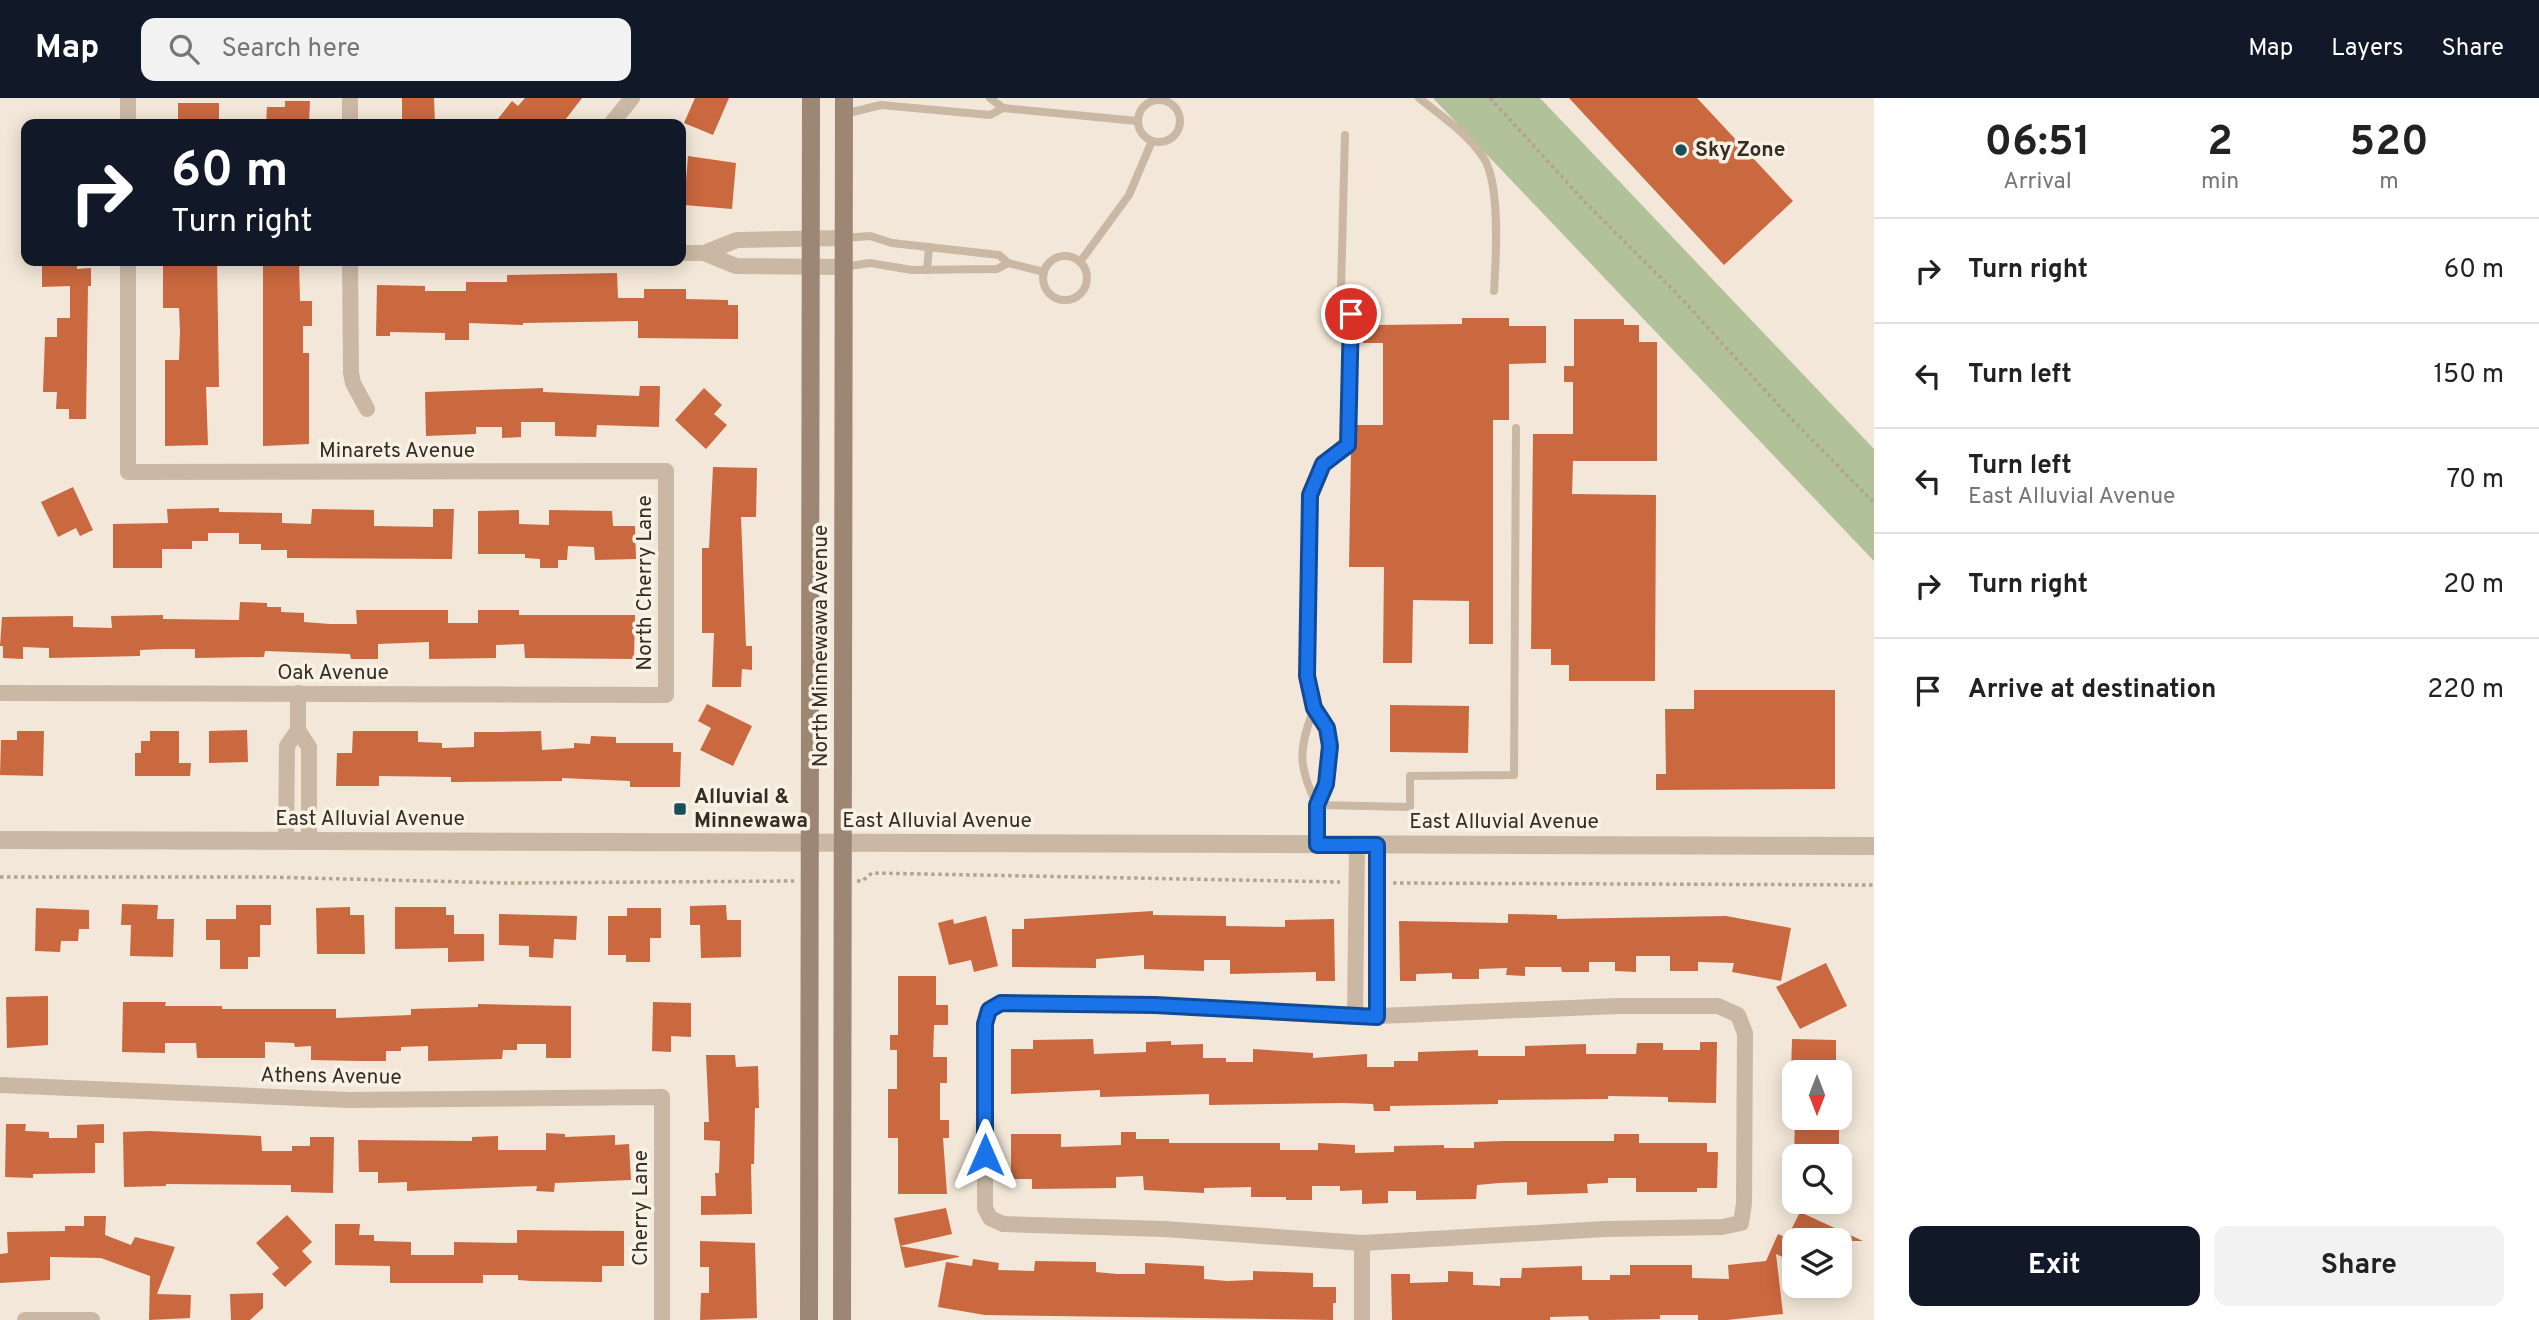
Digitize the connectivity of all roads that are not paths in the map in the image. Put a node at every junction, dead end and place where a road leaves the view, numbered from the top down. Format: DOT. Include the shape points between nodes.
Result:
graph roads {
  1 [pos="128,98"];
  2 [pos="350,98"];
  3 [pos="632,98"];
  4 [pos="811,98"];
  5 [pos="990,98"];
  6 [pos="1419,98"];
  7 [pos="844,106"];
  8 [pos="1003,108"];
  9 [pos="128,119"];
  10 [pos="350,119"];
  11 [pos="615,119"];
  12 [pos="1137,121"];
  13 [pos="1345,135"];
  14 [pos="1152,141"];
  15 [pos="843,238"];
  16 [pos="810,239"];
  17 [pos="929,247"];
  18 [pos="686,253"];
  19 [pos="704,253"];
  20 [pos="1080,262"];
  21 [pos="1008,263"];
  22 [pos="128,266"];
  23 [pos="350,266"];
  24 [pos="810,267"];
  25 [pos="843,267"];
  26 [pos="927,270"];
  27 [pos="1044,272"];
  28 [pos="1341,289"];
  29 [pos="1351,289"];
  30 [pos="1494,291"];
  31 [pos="367,410"];
  32 [pos="1516,428"];
  33 [pos="666,471"];
  34 [pos="0,693"];
  35 [pos="298,693"];
  36 [pos="666,695"];
  37 [pos="1314,708"];
  38 [pos="298,730"];
  39 [pos="288,783"];
  40 [pos="309,783"];
  41 [pos="1317,805"];
  42 [pos="0,840"];
  43 [pos="286,841"];
  44 [pos="309,841"];
  45 [pos="810,844"];
  46 [pos="845,844"];
  47 [pos="1317,845"];
  48 [pos="1357,845"];
  49 [pos="1377,845"];
  50 [pos="1874,846"];
  51 [pos="1355,1017"];
  52 [pos="1377,1017"];
  53 [pos="0,1085"];
  54 [pos="662,1097"];
  55 [pos="1362,1243"];
  56 [pos="25,1320"];
  57 [pos="92,1320"];
  58 [pos="662,1320"];
  59 [pos="809,1320"];
  60 [pos="842,1320"];
  61 [pos="1362,1320"];
  1 -- 9 [label="street"];
  2 -- 10 [label="street"];
  3 -- 11 [label="street"];
  4 -- 16 [label="main road, North Minnewawa Avenue"];
  5 -- 8 [label="lane"];
  6 -- 30 [label="lane" via="1485,159 1497,240"];
  7 -- 8 [label="lane" via="990,115"];
  7 -- 15 [label="main road, North Minnewawa Avenue"];
  8 -- 12 [label="lane"];
  12 -- 14 [label="lane" via="1141,133"];
  12 -- 14 [label="lane" via="1142,108 1154,100 1167,101 1178,110 1180,124 1174,136 1164,142"];
  13 -- 28 [label="lane"];
  14 -- 20 [label="lane" via="1129,195"];
  15 -- 16 [label="street"];
  15 -- 17 [label="lane" via="870,236"];
  15 -- 25 [label="main road, North Minnewawa Avenue"];
  16 -- 19 [label="street" via="737,240"];
  16 -- 24 [label="main road, North Minnewawa Avenue"];
  17 -- 21 [label="lane" via="999,255"];
  17 -- 26 [label="lane"];
  18 -- 19 [label="street"];
  19 -- 24 [label="street" via="736,266"];
  20 -- 27 [label="lane" via="1059,257"];
  20 -- 27 [label="lane" via="1086,286 1069,300 1048,293"];
  21 -- 26 [label="lane" via="997,269"];
  21 -- 27 [label="lane"];
  22 -- 33 [label="street, Minarets Avenue" via="128,472"];
  23 -- 31 [label="street" via="351,373"];
  24 -- 25 [label="street"];
  24 -- 45 [label="main road, North Minnewawa Avenue"];
  25 -- 26 [label="lane" via="870,263"];
  25 -- 46 [label="main road, North Minnewawa Avenue"];
  29 -- 37 [label="lane" via="1348,445 1323,464 1310,495 1307,676"];
  32 -- 41 [label="lane" via="1514,775 1410,776 1410,807"];
  33 -- 36 [label="street, North Cherry Lane"];
  34 -- 35 [label="street, Oak Avenue"];
  35 -- 36 [label="street, Oak Avenue"];
  35 -- 38 [label="street"];
  37 -- 41 [label="lane" via="1301,746 1302,768"];
  37 -- 41 [label="lane" via="1327,728 1330,746 1326,784"];
  38 -- 39 [label="street" via="287,746"];
  38 -- 40 [label="street" via="309,747"];
  39 -- 40 [label="street"];
  39 -- 43 [label="street"];
  40 -- 44 [label="street"];
  41 -- 47 [label="lane"];
  42 -- 43 [label="street, East Alluvial Avenue"];
  43 -- 44 [label="street, East Alluvial Avenue"];
  44 -- 45 [label="street, East Alluvial Avenue"];
  45 -- 46 [label="street, East Alluvial Avenue"];
  45 -- 59 [label="main road, North Minnewawa Avenue"];
  46 -- 47 [label="street, East Alluvial Avenue"];
  46 -- 60 [label="main road, North Minnewawa Avenue"];
  47 -- 48 [label="street, East Alluvial Avenue"];
  48 -- 49 [label="street, East Alluvial Avenue"];
  48 -- 51 [label="street"];
  49 -- 50 [label="street, East Alluvial Avenue"];
  49 -- 52 [label="street"];
  51 -- 52 [label="street"];
  51 -- 55 [label="street" via="1155,1005 1001,1003 989,1010 985,1024 985,1208 990,1218 1003,1224"];
  52 -- 55 [label="street" via="1617,1006 1718,1006 1738,1015 1745,1032 1744,1203 1741,1223 1722,1227"];
  53 -- 54 [label="street, Athens Avenue" via="324,1099"];
  54 -- 58 [label="street, Cherry Lane"];
  55 -- 61 [label="street"];
  56 -- 57 [label="street"];
}
